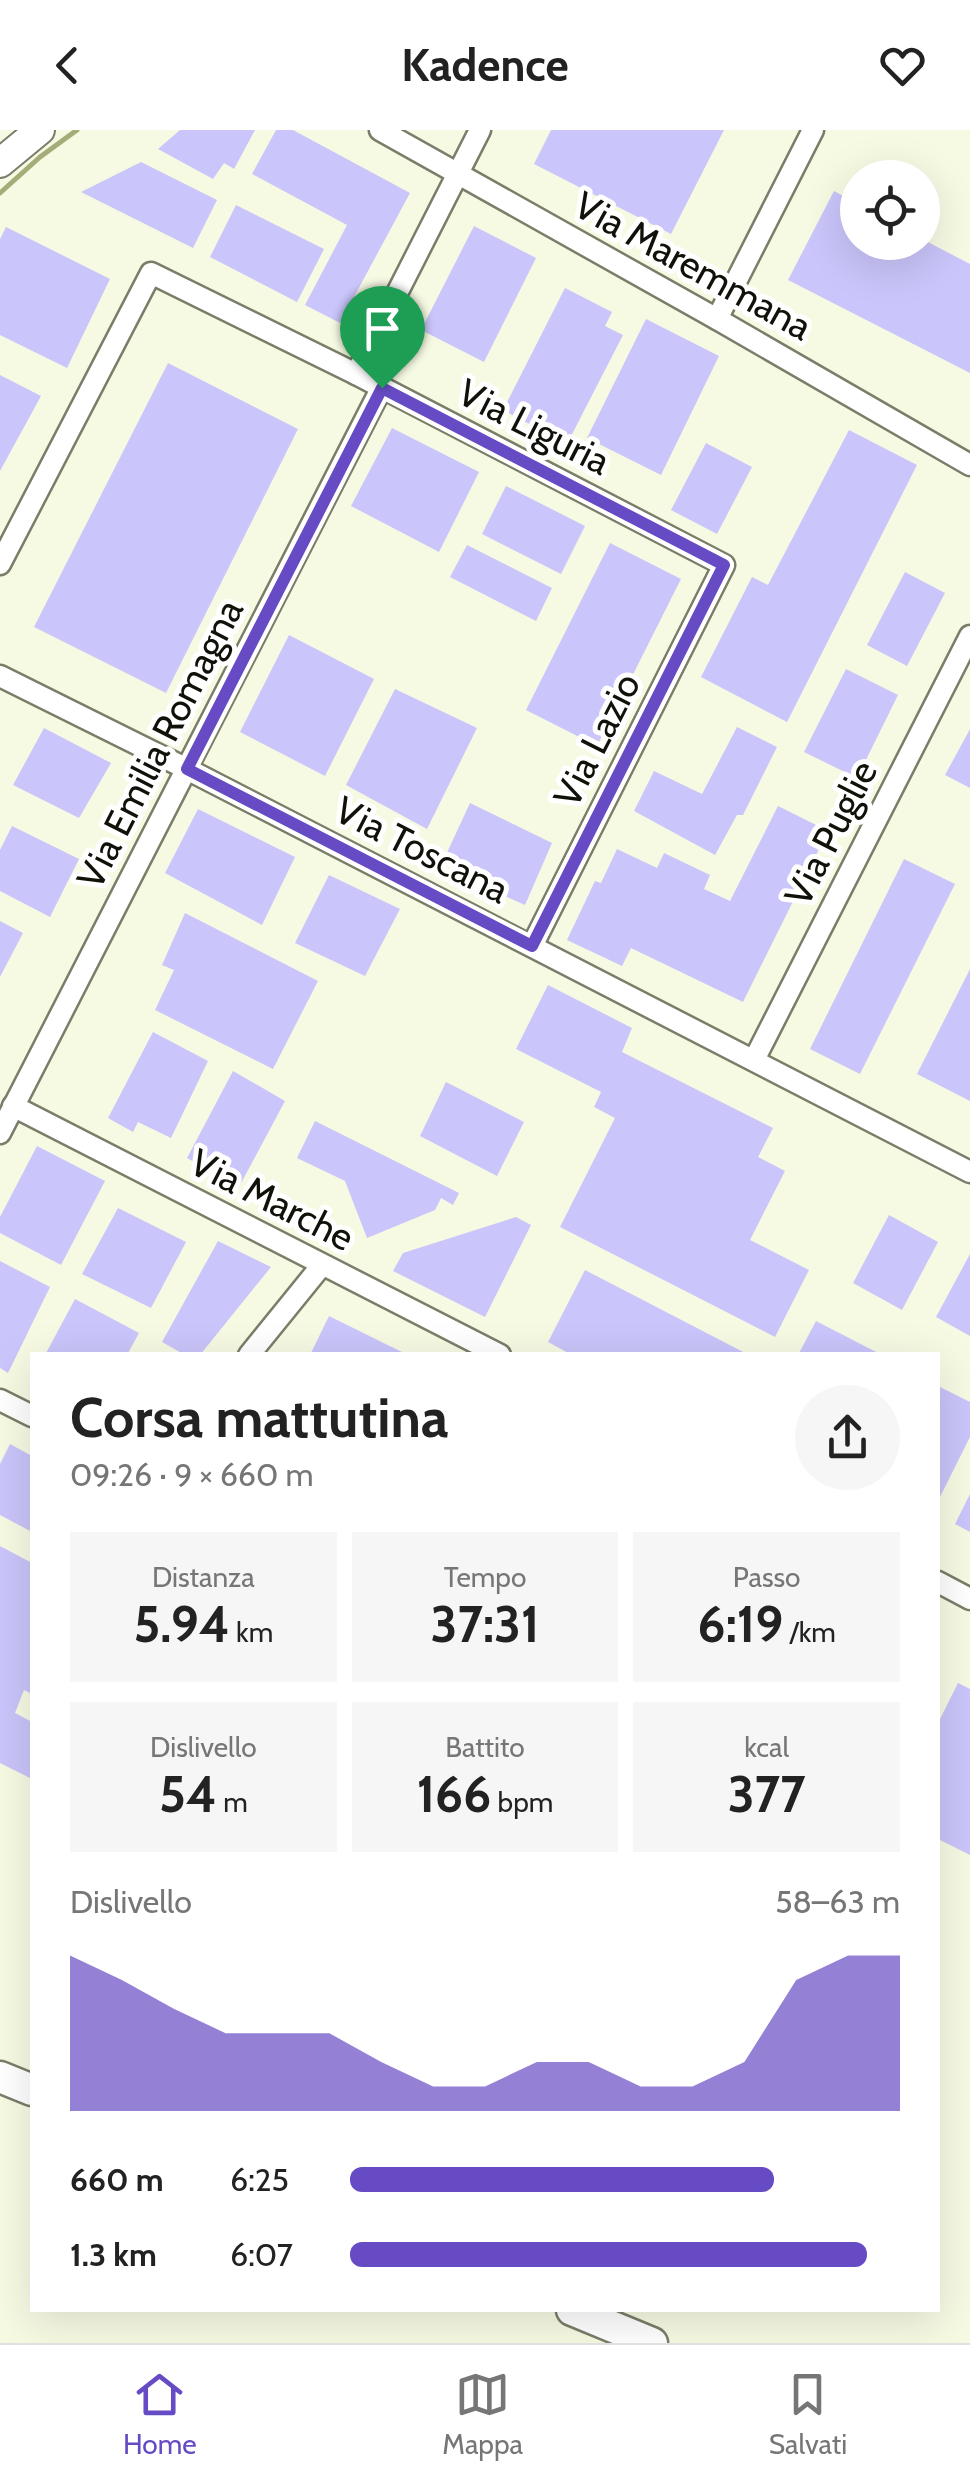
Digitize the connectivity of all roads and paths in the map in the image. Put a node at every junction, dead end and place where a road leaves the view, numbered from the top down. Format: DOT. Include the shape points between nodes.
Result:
graph roads {
  1 [pos="40,130"];
  2 [pos="380,130"];
  3 [pos="480,130"];
  4 [pos="813,130"];
  5 [pos="0,162"];
  6 [pos="458,174"];
  7 [pos="717,319"];
  8 [pos="356,374"];
  9 [pos="382,388"];
  10 [pos="970,465"];
  11 [pos="0,564"];
  12 [pos="724,565"];
  13 [pos="970,636"];
  14 [pos="0,676"];
  15 [pos="187,769"];
  16 [pos="532,946"];
  17 [pos="754,1060"];
  18 [pos="14,1106"];
  19 [pos="0,1132"];
  20 [pos="970,1172"];
  21 [pos="322,1265"];
  22 [pos="251,1352"];
  23 [pos="494,1352"];
  24 [pos="0,1400"];
  25 [pos="30,1415"];
  26 [pos="940,1583"];
  27 [pos="970,1599"];
  28 [pos="0,2077"];
  29 [pos="30,2089"];
  30 [pos="577,2312"];
  31 [pos="652,2343"];
  1 -- 5 [label="main road"];
  2 -- 6 [label="street, Via Maremmana"];
  3 -- 6 [label="street"];
  4 -- 7 [label="street"];
  6 -- 7 [label="street, Via Maremmana"];
  6 -- 8 [label="street"];
  7 -- 10 [label="street, Via Maremmana"];
  8 -- 9 [label="street, Via Liguria"];
  8 -- 11 [label="street, Via Liguria" via="150,273"];
  9 -- 12 [label="street, Via Liguria"];
  9 -- 15 [label="street, Via Emilia Romagna"];
  12 -- 16 [label="street, Via Lazio"];
  13 -- 17 [label="street, Via Puglie"];
  14 -- 15 [label="street, Via Toscana"];
  15 -- 16 [label="street, Via Toscana"];
  15 -- 18 [label="street, Via Emilia Romagna"];
  16 -- 17 [label="street, Via Toscana"];
  17 -- 20 [label="street, Via Toscana"];
  18 -- 19 [label="street, Via Emilia Romagna"];
  18 -- 21 [label="street, Via Marche"];
  21 -- 22 [label="street"];
  21 -- 23 [label="street, Via Marche"];
  24 -- 25 [label="street"];
  26 -- 27 [label="street"];
  28 -- 29 [label="main road"];
  30 -- 31 [label="main road"];
}
